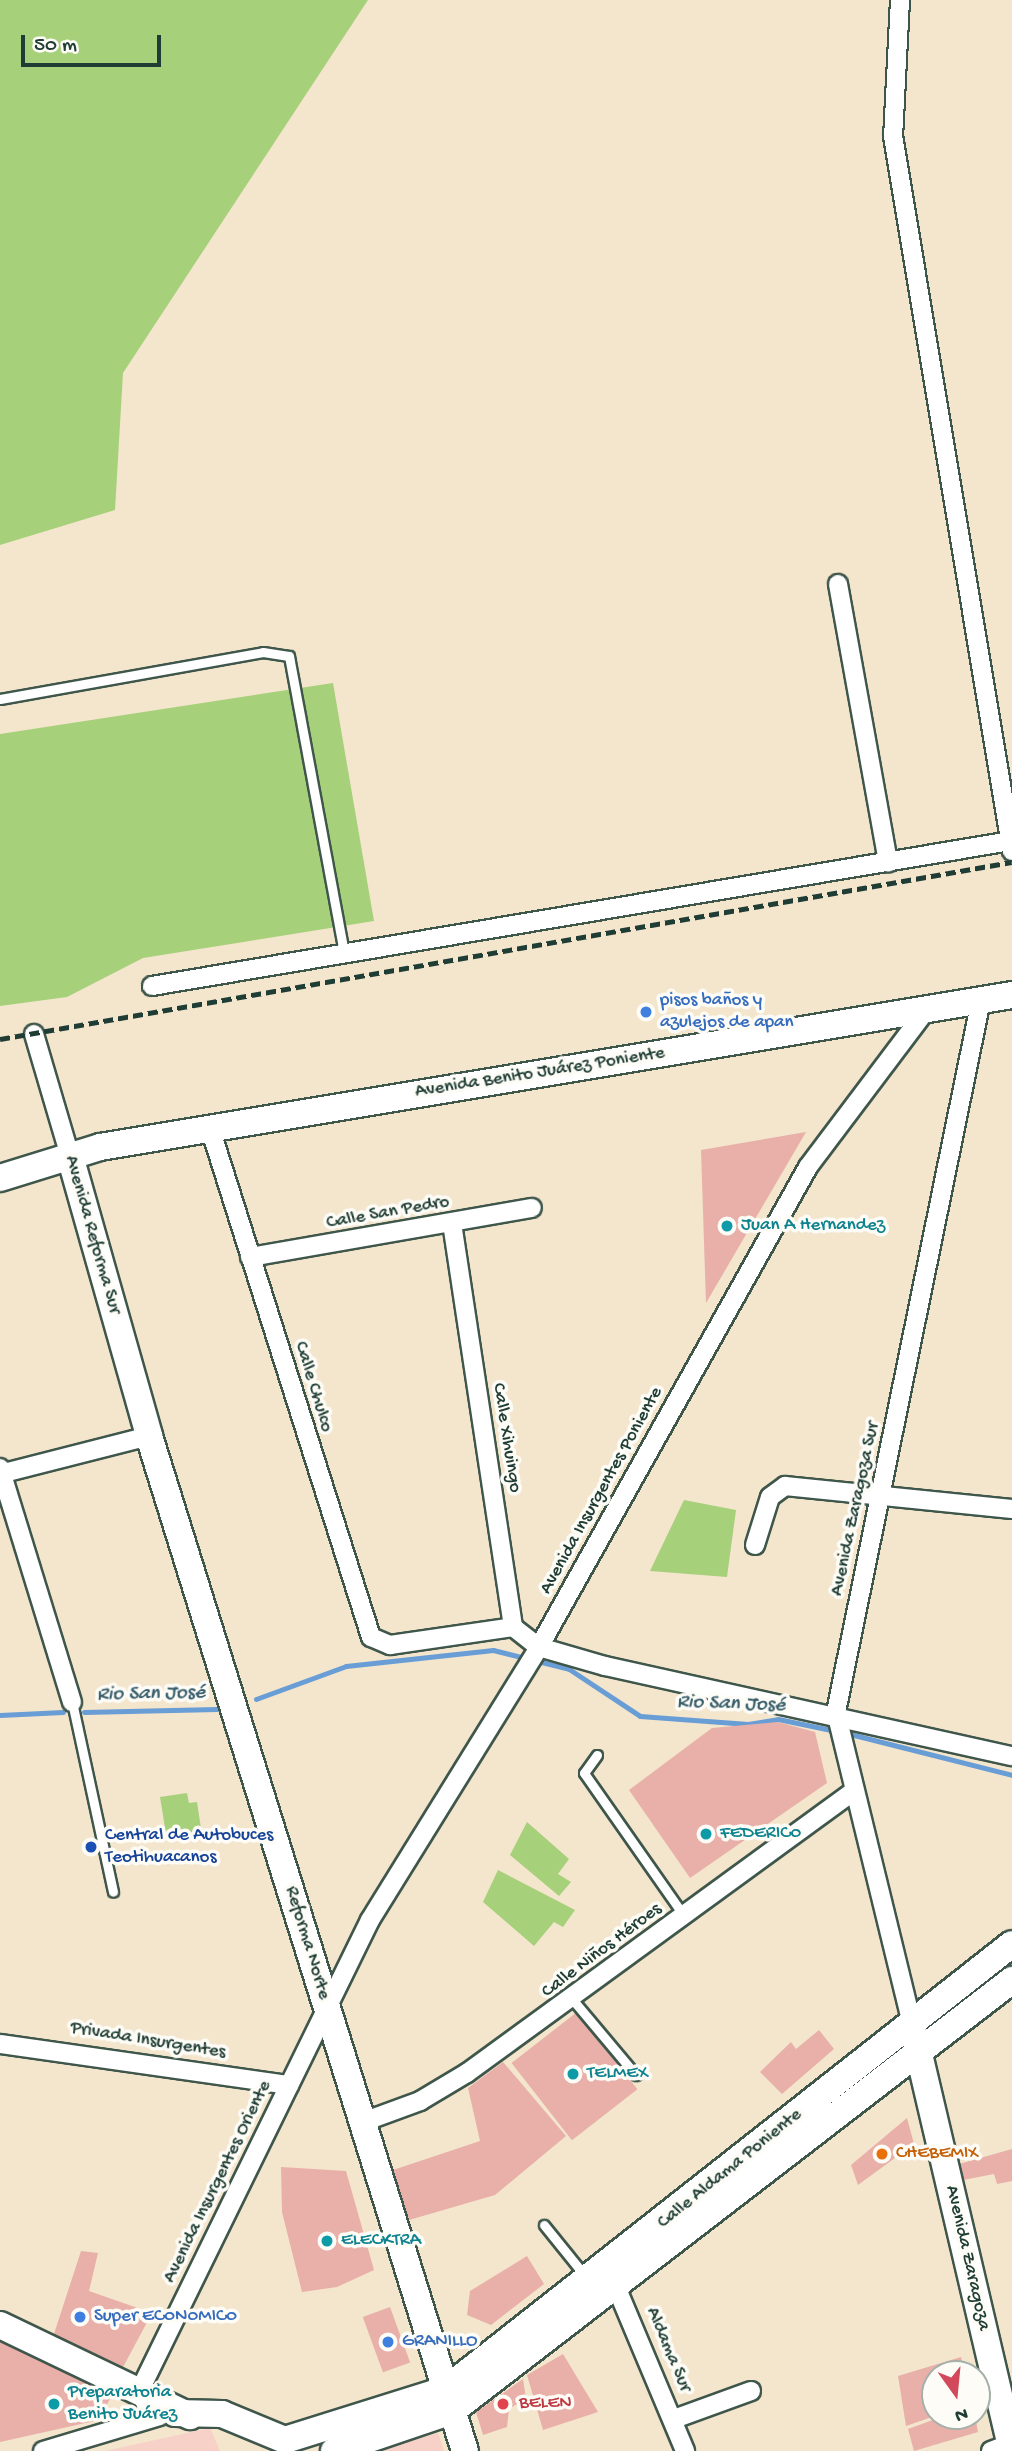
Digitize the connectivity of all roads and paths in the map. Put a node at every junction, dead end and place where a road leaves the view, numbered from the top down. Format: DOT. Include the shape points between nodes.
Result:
graph roads {
  1 [pos="900,0"];
  2 [pos="838,584"];
  3 [pos="0,699"];
  4 [pos="1011,846"];
  5 [pos="888,863"];
  6 [pos="344,952"];
  7 [pos="152,986"];
  8 [pos="1012,995"];
  9 [pos="981,1000"];
  10 [pos="927,1009"];
  11 [pos="34,1034"];
  12 [pos="210,1128"];
  13 [pos="69,1156"];
  14 [pos="0,1178"];
  15 [pos="532,1208"];
  16 [pos="452,1223"];
  17 [pos="250,1257"];
  18 [pos="149,1436"];
  19 [pos="1,1471"];
  20 [pos="880,1496"];
  21 [pos="1012,1508"];
  22 [pos="755,1545"];
  23 [pos="513,1627"];
  24 [pos="537,1649"];
  25 [pos="72,1702"];
  26 [pos="837,1719"];
  27 [pos="597,1755"];
  28 [pos="1012,1756"];
  29 [pos="853,1792"];
  30 [pos="113,1892"];
  31 [pos="684,1916"];
  32 [pos="1012,1944"];
  33 [pos="1012,1980"];
  34 [pos="573,2000"];
  35 [pos="326,2003"];
  36 [pos="912,2024"];
  37 [pos="0,2044"];
  38 [pos="919,2050"];
  39 [pos="636,2075"];
  40 [pos="289,2085"];
  41 [pos="363,2122"];
  42 [pos="544,2225"];
  43 [pos="605,2279"];
  44 [pos="0,2325"];
  45 [pos="140,2390"];
  46 [pos="751,2390"];
  47 [pos="448,2401"];
  48 [pos="163,2416"];
  49 [pos="674,2419"];
  50 [pos="1006,2447"];
  51 [pos="43,2451"];
  52 [pos="264,2451"];
  53 [pos="334,2451"];
  54 [pos="465,2451"];
  55 [pos="685,2451"];
  1 -- 4 [label="street" via="893,136"];
  2 -- 5 [label="street"];
  3 -- 6 [label="lane" via="263,652 289,656"];
  4 -- 5 [label="street"];
  5 -- 6 [label="street"];
  6 -- 7 [label="street"];
  8 -- 9 [label="main road, Avenida Benito Juárez Poniente"];
  9 -- 10 [label="main road, Avenida Benito Juárez Poniente"];
  9 -- 20 [label="street, Avenida Zaragoza Sur"];
  10 -- 12 [label="main road, Avenida Benito Juárez Poniente"];
  10 -- 24 [label="street, Avenida Insurgentes Poniente" via="808,1167"];
  11 -- 13 [label="street, Avenida Reforma Sur"];
  12 -- 13 [label="main road, Avenida Benito Juárez Poniente"];
  12 -- 17 [label="street, Calle Chulco"];
  13 -- 14 [label="main road, Avenida Benito Juárez Poniente"];
  13 -- 18 [label="main road, Avenida Reforma Sur"];
  15 -- 16 [label="street, Calle San Pedro"];
  16 -- 17 [label="street, Calle San Pedro"];
  16 -- 23 [label="street, Calle Xihuingo"];
  17 -- 23 [label="street, Calle Chulco" via="371,1637 390,1645"];
  18 -- 19 [label="street"];
  18 -- 35 [label="main road, Reforma Norte"];
  19 -- 25 [label="street"];
  20 -- 21 [label="street"];
  20 -- 22 [label="street" via="785,1486 770,1497"];
  20 -- 26 [label="street, Avenida Zaragoza Sur"];
  23 -- 24 [label="street"];
  24 -- 26 [label="street"];
  24 -- 35 [label="street, Avenida Insurgentes Poniente"];
  25 -- 30 [label="lane"];
  26 -- 28 [label="street"];
  26 -- 29 [label="street, Avenida Zaragoza Sur"];
  27 -- 31 [label="lane" via="584,1770 587,1778"];
  29 -- 31 [label="street, Calle Niños Héroes"];
  29 -- 36 [label="street, Avenida Zaragoza Sur"];
  31 -- 34 [label="street, Calle Niños Héroes"];
  32 -- 36 [label="main road, Calle Aldama Poniente"];
  33 -- 38 [label="main road, Calle Aldama Poniente"];
  34 -- 39 [label="lane"];
  34 -- 41 [label="street, Calle Niños Héroes" via="420,2101"];
  35 -- 40 [label="street, Avenida Insurgentes Oriente"];
  35 -- 41 [label="main road, Reforma Norte"];
  36 -- 38 [label="main road, Avenida Zaragoza"];
  36 -- 43 [label="main road, Calle Aldama Poniente"];
  37 -- 40 [label="street, Privada Insurgentes"];
  38 -- 43 [label="main road, Calle Aldama Poniente"];
  38 -- 50 [label="main road, Avenida Zaragoza"];
  40 -- 45 [label="street, Avenida Insurgentes Oriente"];
  41 -- 47 [label="main road, Reforma Norte"];
  42 -- 43 [label="lane"];
  43 -- 47 [label="main road, Calle Aldama Poniente"];
  43 -- 49 [label="street, Aldama Sur"];
  44 -- 45 [label="main road"];
  45 -- 48 [label="main road"];
  46 -- 49 [label="street"];
  47 -- 48 [label="main road" via="285,2440 222,2414"];
  47 -- 53 [label="main road"];
  47 -- 54 [label="main road, Reforma Norte"];
  48 -- 51 [label="street"];
  48 -- 52 [label="main road" via="215,2421"];
  49 -- 55 [label="street, Aldama Sur"];
}
